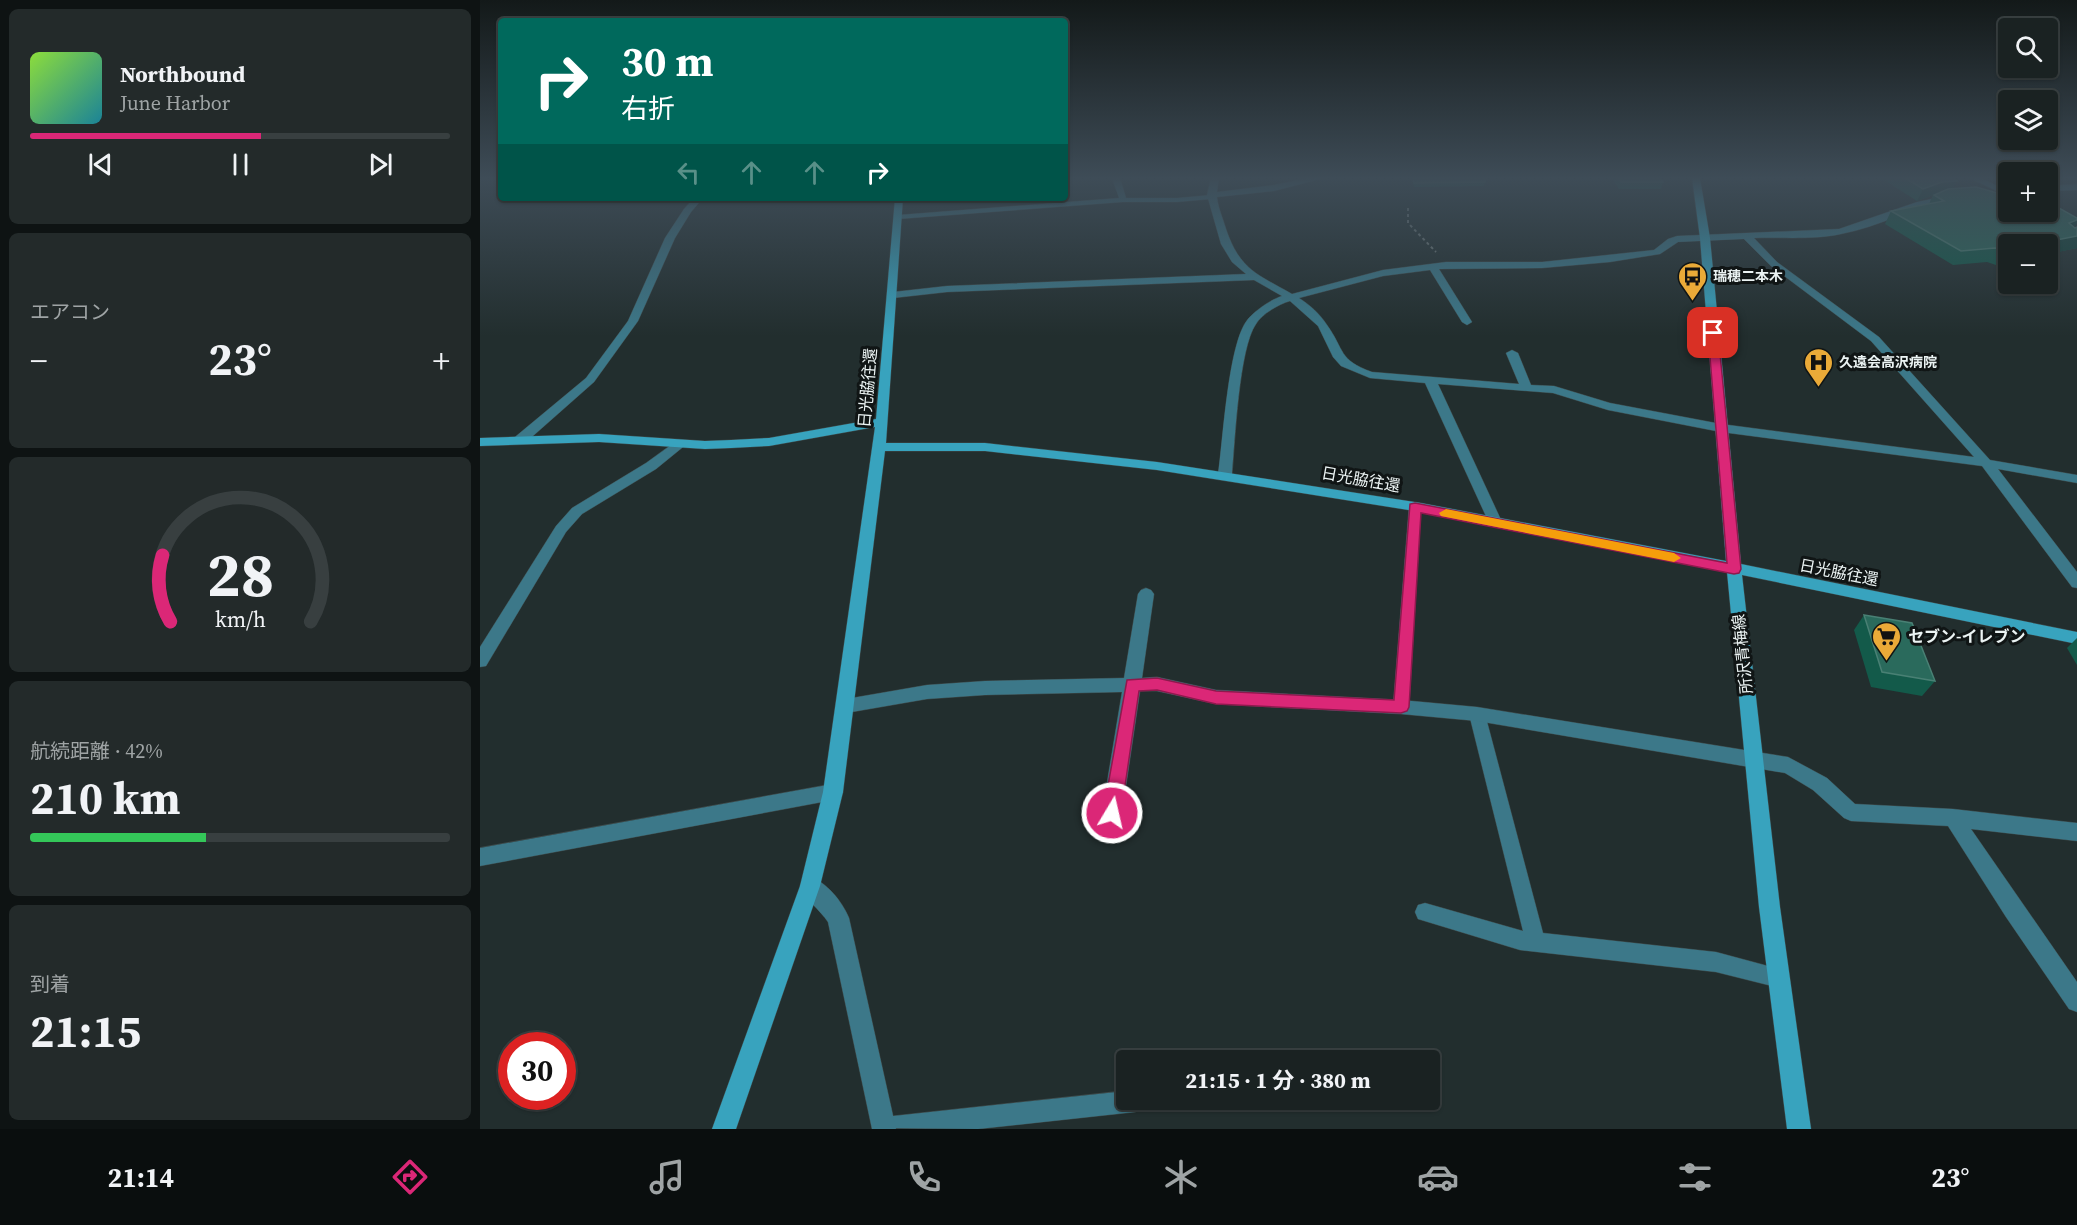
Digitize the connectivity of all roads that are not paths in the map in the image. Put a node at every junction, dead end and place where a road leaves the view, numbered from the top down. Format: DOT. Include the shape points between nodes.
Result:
graph roads {
  1 [pos="675,231"];
  2 [pos="897,231"];
  3 [pos="1222,231"];
  4 [pos="1704,231"];
  5 [pos="1846,231"];
  6 [pos="1747,237"];
  7 [pos="1705,238"];
  8 [pos="1433,267"];
  9 [pos="1257,278"];
  10 [pos="893,295"];
  11 [pos="1290,298"];
  12 [pos="1467,322"];
  13 [pos="1512,353"];
  14 [pos="1430,380"];
  15 [pos="1526,386"];
  16 [pos="882,422"];
  17 [pos="1721,428"];
  18 [pos="520,440"];
  19 [pos="480,442"];
  20 [pos="678,444"];
  21 [pos="879,447"];
  22 [pos="1986,463"];
  23 [pos="1225,475"];
  24 [pos="2077,479"];
  25 [pos="1415,507"];
  26 [pos="1495,522"];
  27 [pos="1734,569"];
  28 [pos="2077,584"];
  29 [pos="1146,594"];
  30 [pos="2077,638"];
  31 [pos="480,661"];
  32 [pos="1132,685"];
  33 [pos="846,706"];
  34 [pos="1401,707"];
  35 [pos="1477,714"];
  36 [pos="1753,761"];
  37 [pos="833,792"];
  38 [pos="1112,813"];
  39 [pos="1953,818"];
  40 [pos="2077,832"];
  41 [pos="480,857"];
  42 [pos="810,886"];
  43 [pos="1425,912"];
  44 [pos="1536,942"];
  45 [pos="1776,976"];
  46 [pos="2077,1001"];
  47 [pos="1116,1103"];
  48 [pos="724,1129"];
  49 [pos="884,1129"];
  50 [pos="1799,1129"];
  1 -- 18 [label="street" via="633,321 590,380"];
  2 -- 10 [label="main road, 日光脇往還"];
  3 -- 9 [label="street" via="1235,260"];
  4 -- 7 [label="main road, 所沢青梅線"];
  5 -- 6 [label="street"];
  6 -- 7 [label="street"];
  6 -- 22 [label="street" via="1774,264 1875,339"];
  7 -- 8 [label="street" via="1671,241 1657,252 1610,259"];
  7 -- 17 [label="main road, 所沢青梅線"];
  8 -- 11 [label="street" via="1383,273"];
  8 -- 12 [label="street"];
  9 -- 10 [label="street" via="947,289"];
  9 -- 11 [label="street"];
  10 -- 16 [label="main road, 日光脇往還"];
  11 -- 14 [label="street" via="1320,322 1343,364 1370,375"];
  11 -- 23 [label="street" via="1277,302 1251,322 1240,350"];
  13 -- 15 [label="street"];
  14 -- 15 [label="street"];
  14 -- 26 [label="street"];
  15 -- 17 [label="street"];
  16 -- 20 [label="main road" via="769,442"];
  16 -- 21 [label="main road, 日光脇往還"];
  17 -- 22 [label="street"];
  17 -- 27 [label="main road, 所沢青梅線"];
  18 -- 19 [label="main road"];
  18 -- 20 [label="main road" via="598,438"];
  20 -- 31 [label="street" via="651,466 577,511 561,529"];
  21 -- 23 [label="main road, 日光脇往還" via="1024,450"];
  21 -- 33 [label="main road"];
  22 -- 24 [label="street"];
  22 -- 28 [label="street"];
  23 -- 25 [label="main road, 日光脇往還"];
  25 -- 26 [label="main road, 日光脇往還"];
  25 -- 34 [label="lane"];
  26 -- 27 [label="main road, 日光脇往還"];
  27 -- 30 [label="main road, 日光脇往還"];
  27 -- 36 [label="main road, 所沢青梅線"];
  29 -- 32 [label="street"];
  32 -- 33 [label="street" via="927,692"];
  32 -- 34 [label="street" via="1157,684 1216,697"];
  32 -- 38 [label="street"];
  33 -- 37 [label="main road"];
  34 -- 35 [label="street"];
  35 -- 36 [label="street"];
  35 -- 44 [label="lane"];
  36 -- 39 [label="street" via="1788,765 1820,784 1851,812"];
  36 -- 45 [label="main road, 所沢青梅線"];
  37 -- 41 [label="street"];
  37 -- 42 [label="main road"];
  39 -- 40 [label="street"];
  39 -- 46 [label="street"];
  42 -- 48 [label="main road"];
  42 -- 49 [label="street" via="838,918"];
  43 -- 44 [label="lane"];
  44 -- 45 [label="lane" via="1716,962"];
  45 -- 50 [label="main road, 所沢青梅線"];
  47 -- 49 [label="lane"];
}
